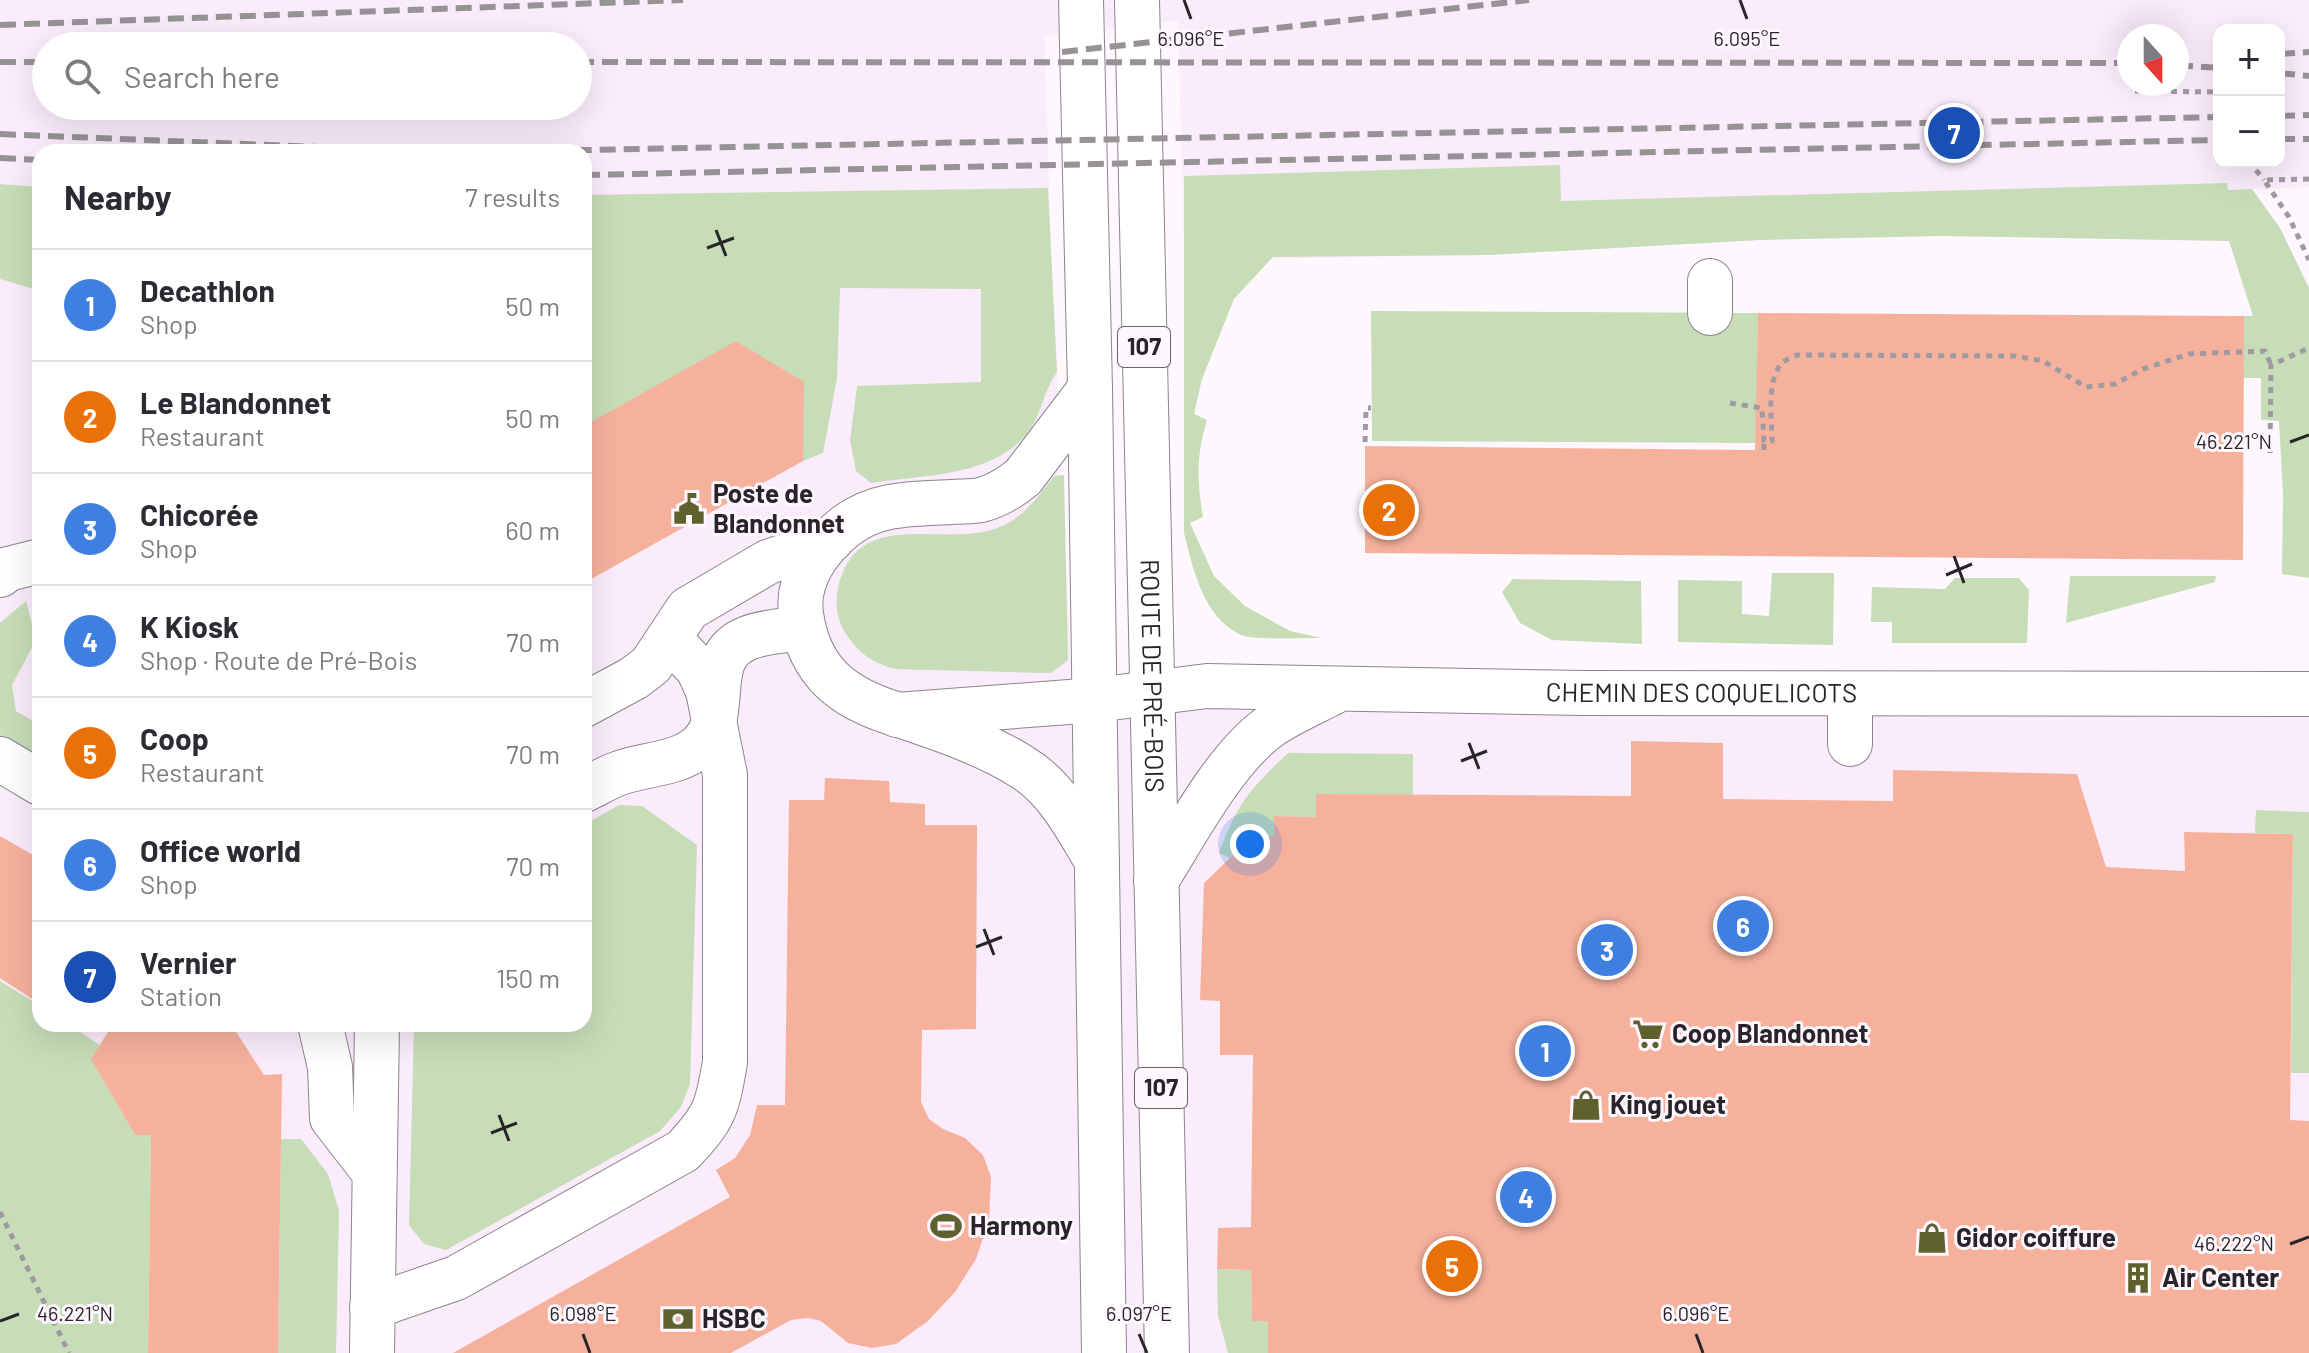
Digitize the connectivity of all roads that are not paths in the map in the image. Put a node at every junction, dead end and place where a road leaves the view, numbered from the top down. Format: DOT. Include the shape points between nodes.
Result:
graph roads {
  1 [pos="1081,0"];
  2 [pos="1137,0"];
  3 [pos="1090,389"];
  4 [pos="831,540"];
  5 [pos="32,563"];
  6 [pos="0,575"];
  7 [pos="803,628"];
  8 [pos="665,644"];
  9 [pos="1337,690"];
  10 [pos="1152,693"];
  11 [pos="1850,694"];
  12 [pos="2309,694"];
  13 [pos="1095,700"];
  14 [pos="592,701"];
  15 [pos="897,715"];
  16 [pos="715,725"];
  17 [pos="1850,744"];
  18 [pos="0,759"];
  19 [pos="32,778"];
  20 [pos="592,786"];
  21 [pos="1097,861"];
  22 [pos="1156,881"];
  23 [pos="322,1032"];
  24 [pos="377,1032"];
  25 [pos="373,1171"];
  26 [pos="1103,1265"];
  27 [pos="372,1307"];
  28 [pos="1171,1344"];
  29 [pos="372,1353"];
  30 [pos="1072,1353"];
  31 [pos="1104,1353"];
  1 -- 3 [label="street, 107"];
  2 -- 10 [label="street, ROUTE DE PRÉ-BOIS / 107"];
  3 -- 4 [label="street" via="1012,486 980,500 893,505 860,517"];
  3 -- 13 [label="street, 107"];
  4 -- 7 [label="street" via="808,569 799,603"];
  4 -- 8 [label="street" via="768,562 688,609"];
  5 -- 6 [label="street"];
  7 -- 15 [label="street" via="826,675 850,695"];
  7 -- 16 [label="street" via="751,636 731,649 720,665"];
  8 -- 14 [label="street" via="651,665"];
  8 -- 16 [label="street" via="681,651 698,669"];
  9 -- 10 [label="street, CHEMIN DES COQUELICOTS" via="1207,686"];
  9 -- 11 [label="street, CHEMIN DES COQUELICOTS"];
  9 -- 22 [label="street" via="1270,726 1249,744"];
  10 -- 13 [label="street, CHEMIN DES COQUELICOTS"];
  10 -- 22 [label="street, ROUTE DE PRÉ-BOIS / 107"];
  11 -- 12 [label="street, CHEMIN DES COQUELICOTS"];
  11 -- 17 [label="street"];
  13 -- 15 [label="street, CHEMIN DES COQUELICOTS"];
  13 -- 21 [label="street, 107"];
  15 -- 21 [label="street" via="994,752 1038,777"];
  16 -- 20 [label="street" via="691,752"];
  16 -- 27 [label="street" via="725,775 725,1062 717,1105 706,1126 683,1151 456,1278"];
  18 -- 19 [label="street"];
  21 -- 26 [label="street, 107"];
  22 -- 28 [label="street, ROUTE DE PRÉ-BOIS / 107"];
  23 -- 25 [label="street" via="332,1118"];
  24 -- 25 [label="street"];
  25 -- 27 [label="street"];
  26 -- 30 [label="street"];
  26 -- 31 [label="street, 107"];
  27 -- 29 [label="street"];
}
